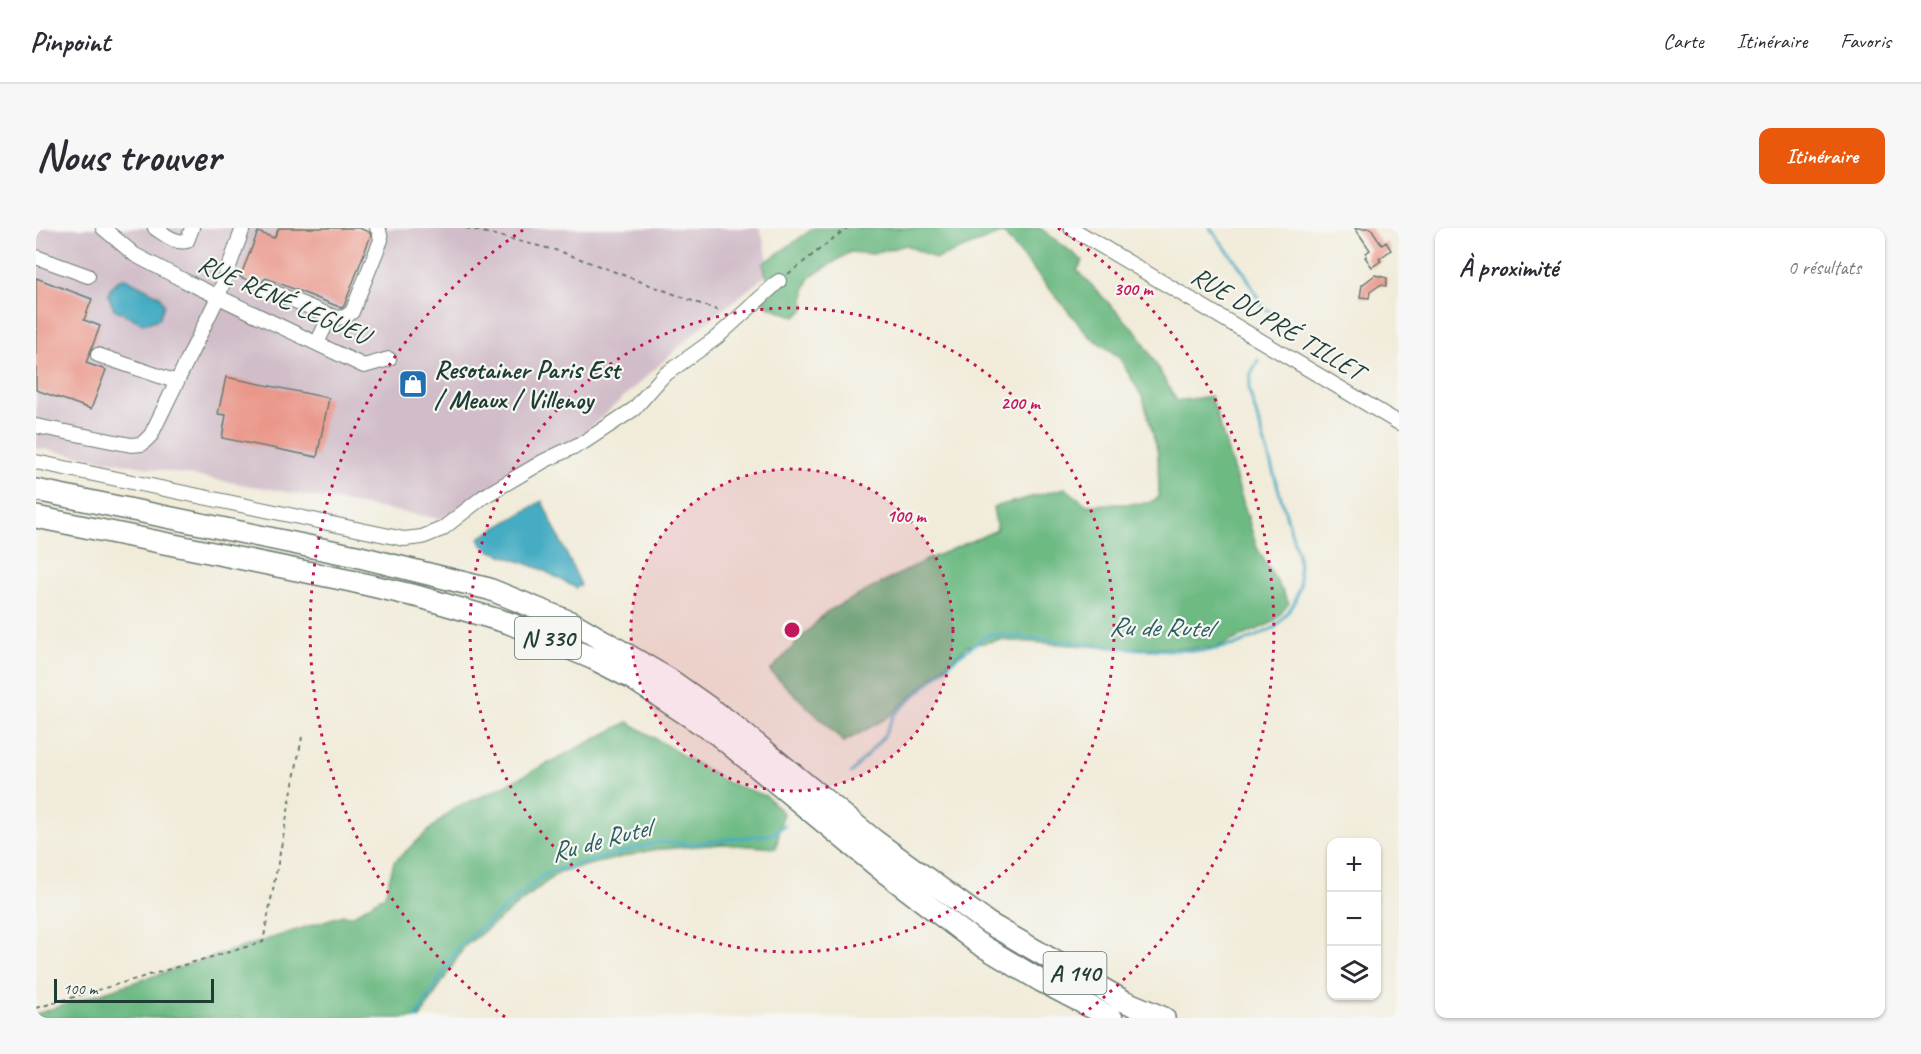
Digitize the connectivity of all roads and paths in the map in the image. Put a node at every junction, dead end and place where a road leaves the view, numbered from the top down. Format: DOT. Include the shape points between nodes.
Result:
graph roads {
  1 [pos="103,228"];
  2 [pos="155,228"];
  3 [pos="192,228"];
  4 [pos="243,228"];
  5 [pos="377,228"];
  6 [pos="466,228"];
  7 [pos="847,228"];
  8 [pos="1071,228"];
  9 [pos="36,257"];
  10 [pos="88,276"];
  11 [pos="779,281"];
  12 [pos="266,289"];
  13 [pos="218,297"];
  14 [pos="722,312"];
  15 [pos="330,316"];
  16 [pos="317,343"];
  17 [pos="98,355"];
  18 [pos="389,359"];
  19 [pos="177,382"];
  20 [pos="1399,423"];
  21 [pos="36,426"];
  22 [pos="36,462"];
  23 [pos="36,490"];
  24 [pos="36,517"];
  25 [pos="302,737"];
  26 [pos="988,923"];
  27 [pos="976,942"];
  28 [pos="36,1008"];
  29 [pos="1112,1018"];
  30 [pos="1164,1018"];
  1 -- 13 [label="street, RUE RENÉ LEGUEU" via="135,255"];
  2 -- 3 [label="street" via="182,242 187,241"];
  4 -- 13 [label="street"];
  5 -- 15 [label="street" via="381,240 352,312 345,317"];
  6 -- 14 [label="path" via="559,251"];
  7 -- 11 [label="path"];
  8 -- 20 [label="street, RUE DU PRÉ TILLET"];
  9 -- 10 [label="street"];
  11 -- 22 [label="street" via="717,338 663,376 634,409 584,442 483,498 442,529 422,537 405,539"];
  12 -- 15 [label="street"];
  13 -- 16 [label="street, RUE RENÉ LEGUEU"];
  13 -- 19 [label="street"];
  15 -- 16 [label="street"];
  16 -- 18 [label="street, RUE RENÉ LEGUEU" via="364,366"];
  17 -- 19 [label="street"];
  19 -- 21 [label="street" via="151,435 142,444"];
  23 -- 26 [label="highway, N 330" via="367,558 489,589 573,623 669,679 727,720 874,840"];
  24 -- 27 [label="highway, N 330" via="420,597 509,623 594,659 640,683 718,735"];
  25 -- 28 [label="path" via="263,942"];
  26 -- 30 [label="highway, A 140" via="1124,1001"];
  27 -- 29 [label="highway, A 140"];
}
